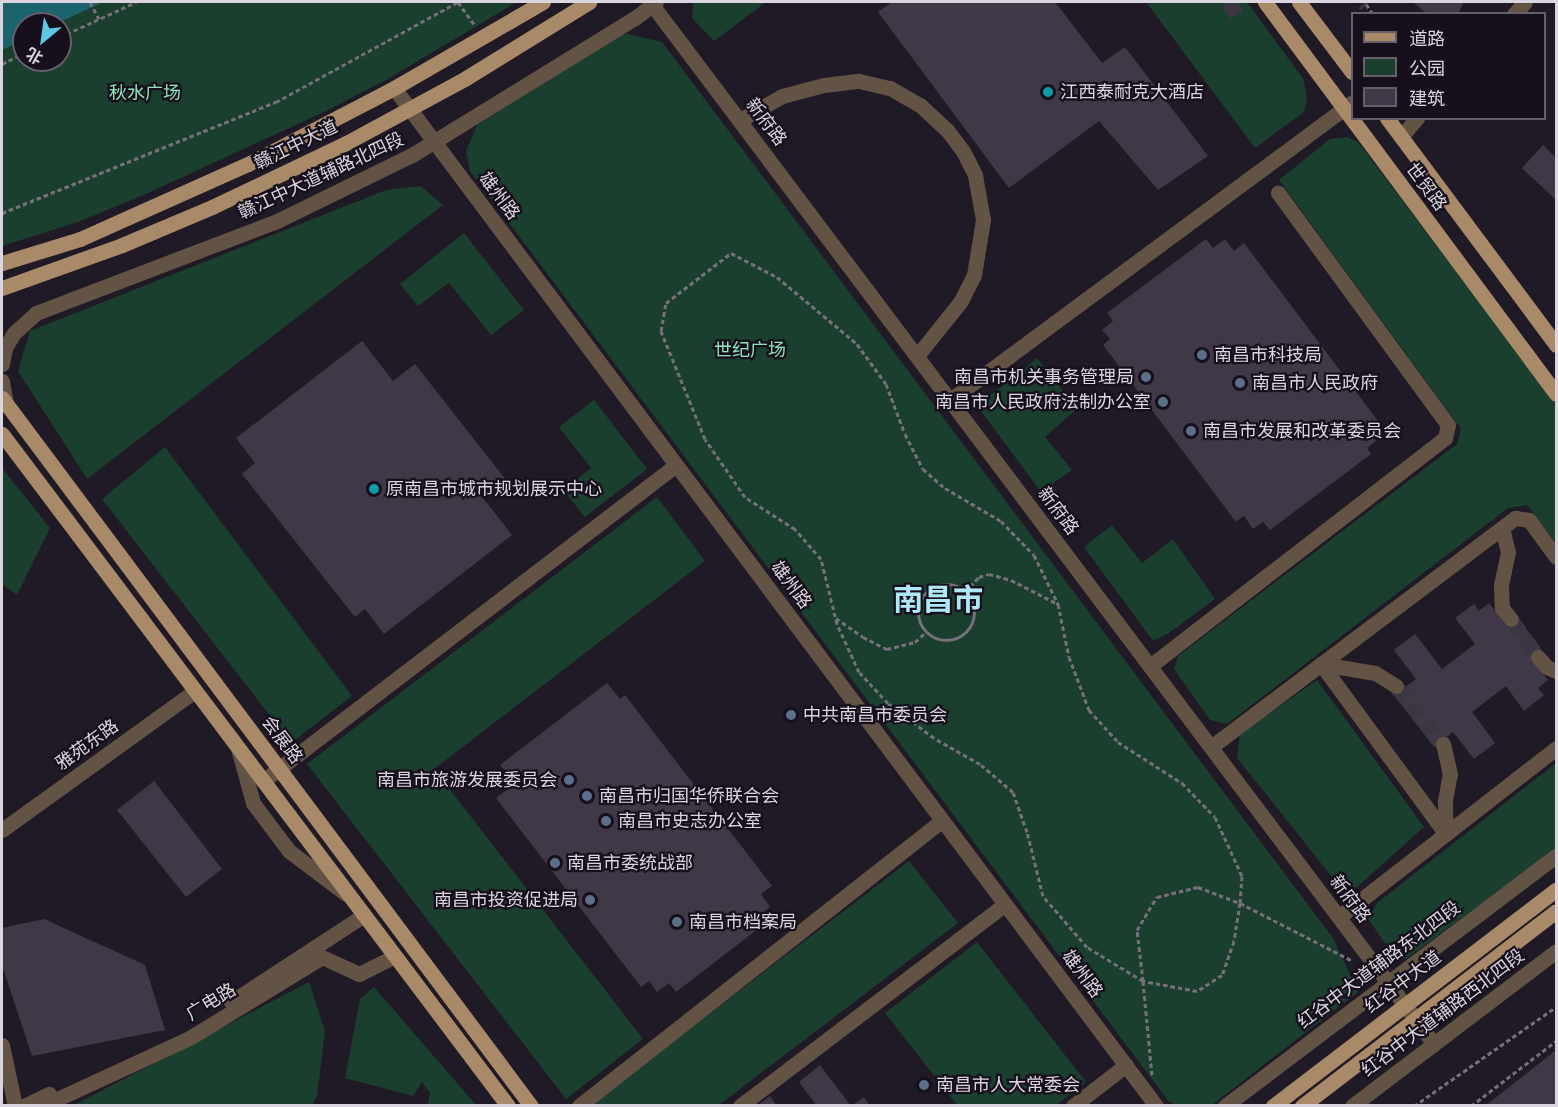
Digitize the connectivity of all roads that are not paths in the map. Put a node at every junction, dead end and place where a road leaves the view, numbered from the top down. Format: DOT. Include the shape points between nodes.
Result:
graph roads {
  1 [pos="543,2"];
  2 [pos="589,2"];
  3 [pos="653,2"];
  4 [pos="1265,2"];
  5 [pos="1299,2"];
  6 [pos="1351,69"];
  7 [pos="394,88"];
  8 [pos="1348,107"];
  9 [pos="410,109"];
  10 [pos="740,120"];
  11 [pos="1357,120"];
  12 [pos="1388,120"];
  13 [pos="1415,120"];
  14 [pos="1401,137"];
  15 [pos="434,141"];
  16 [pos="1278,193"];
  17 [pos="2,263"];
  18 [pos="2,288"];
  19 [pos="1557,345"];
  20 [pos="917,356"];
  21 [pos="2,364"];
  22 [pos="2,381"];
  23 [pos="1557,394"];
  24 [pos="950,400"];
  25 [pos="4,401"];
  26 [pos="2,434"];
  27 [pos="676,465"];
  28 [pos="1502,528"];
  29 [pos="1557,557"];
  30 [pos="1511,620"];
  31 [pos="1538,657"];
  32 [pos="1321,664"];
  33 [pos="1150,666"];
  34 [pos="1557,671"];
  35 [pos="1396,686"];
  36 [pos="195,691"];
  37 [pos="1443,744"];
  38 [pos="1211,747"];
  39 [pos="237,748"];
  40 [pos="1557,748"];
  41 [pos="279,769"];
  42 [pos="262,781"];
  43 [pos="942,820"];
  44 [pos="2,830"];
  45 [pos="1446,834"];
  46 [pos="1557,856"];
  47 [pos="1557,890"];
  48 [pos="350,897"];
  49 [pos="1005,904"];
  50 [pos="1557,911"];
  51 [pos="364,915"];
  52 [pos="1339,918"];
  53 [pos="1557,951"];
  54 [pos="395,956"];
  55 [pos="1388,983"];
  56 [pos="1405,1005"];
  57 [pos="1415,1018"];
  58 [pos="1434,1044"];
  59 [pos="2,1045"];
  60 [pos="1126,1065"];
  61 [pos="1151,1100"];
  62 [pos="15,1106"];
  63 [pos="24,1106"];
  64 [pos="42,1106"];
  65 [pos="508,1106"];
  66 [pos="531,1106"];
  67 [pos="579,1106"];
  68 [pos="740,1106"];
  69 [pos="1073,1106"];
  70 [pos="1225,1106"];
  71 [pos="1273,1106"];
  72 [pos="1302,1106"];
  73 [pos="1352,1106"];
  1 -- 7 [label="main road, 赣江中大道"];
  2 -- 9 [label="main road, 赣江中大道"];
  3 -- 10 [label="street, 新府路"];
  3 -- 15 [label="street, 赣江中大道辅路北四段" via="635,18"];
  4 -- 8 [label="main road, 世贸路"];
  5 -- 6 [label="main road"];
  7 -- 9 [label="street, 雄州路"];
  7 -- 17 [label="main road, 赣江中大道" via="248,164 90,234"];
  8 -- 24 [label="street"];
  9 -- 15 [label="street, 雄州路"];
  9 -- 18 [label="main road, 赣江中大道" via="212,207 122,245"];
  10 -- 20 [label="street, 新府路"];
  10 -- 20 [label="street" via="782,96 824,84 859,81 890,88 920,105 963,151 975,175 983,220 974,275 961,301"];
  11 -- 23 [label="main road, 世贸路"];
  12 -- 14 [label="main road, 世贸路"];
  13 -- 14 [label="street"];
  14 -- 19 [label="main road, 世贸路"];
  15 -- 21 [label="street, 赣江中大道辅路北四段" via="277,221 36,313 14,333"];
  15 -- 27 [label="street, 雄州路"];
  16 -- 33 [label="street" via="1448,425 1445,438"];
  20 -- 24 [label="street, 新府路"];
  22 -- 25 [label="street"];
  24 -- 33 [label="street, 新府路"];
  25 -- 41 [label="main road, 会展路"];
  26 -- 36 [label="main road"];
  27 -- 41 [label="street"];
  27 -- 43 [label="street, 雄州路"];
  28 -- 29 [label="street" via="1515,518 1529,520"];
  28 -- 30 [label="street" via="1508,552 1501,585 1502,608"];
  28 -- 32 [label="street"];
  31 -- 34 [label="street"];
  32 -- 35 [label="street" via="1375,673"];
  32 -- 38 [label="street"];
  32 -- 45 [label="street"];
  33 -- 38 [label="street, 新府路"];
  36 -- 39 [label="main road"];
  36 -- 44 [label="street, 雅苑东路"];
  37 -- 45 [label="street" via="1450,774 1445,801"];
  38 -- 52 [label="street, 新府路"];
  39 -- 42 [label="main road"];
  39 -- 48 [label="street" via="253,803 289,851"];
  40 -- 45 [label="street"];
  41 -- 42 [label="street"];
  41 -- 66 [label="main road, 会展路"];
  42 -- 48 [label="main road"];
  43 -- 49 [label="street, 雄州路"];
  43 -- 67 [label="street"];
  45 -- 52 [label="street"];
  46 -- 55 [label="street, 红谷中大道辅路东北四段"];
  47 -- 56 [label="main road, 红谷中大道"];
  48 -- 51 [label="main road"];
  49 -- 60 [label="street, 雄州路"];
  49 -- 68 [label="street"];
  50 -- 57 [label="main road, 红谷中大道"];
  51 -- 54 [label="main road"];
  51 -- 63 [label="street, 广电路" via="190,1028"];
  52 -- 55 [label="street, 新府路"];
  53 -- 58 [label="street, 红谷中大道辅路西北四段"];
  54 -- 64 [label="street, 广电路" via="359,974 322,957 191,1037"];
  54 -- 65 [label="main road"];
  55 -- 56 [label="street, 新府路"];
  55 -- 70 [label="street, 红谷中大道辅路东北四段"];
  56 -- 57 [label="street, 新府路"];
  56 -- 71 [label="main road, 红谷中大道"];
  57 -- 58 [label="street, 新府路"];
  57 -- 72 [label="main road, 红谷中大道"];
  58 -- 73 [label="street, 红谷中大道辅路西北四段"];
  59 -- 62 [label="street"];
  60 -- 61 [label="street, 雄州路"];
  60 -- 69 [label="street"];
}
